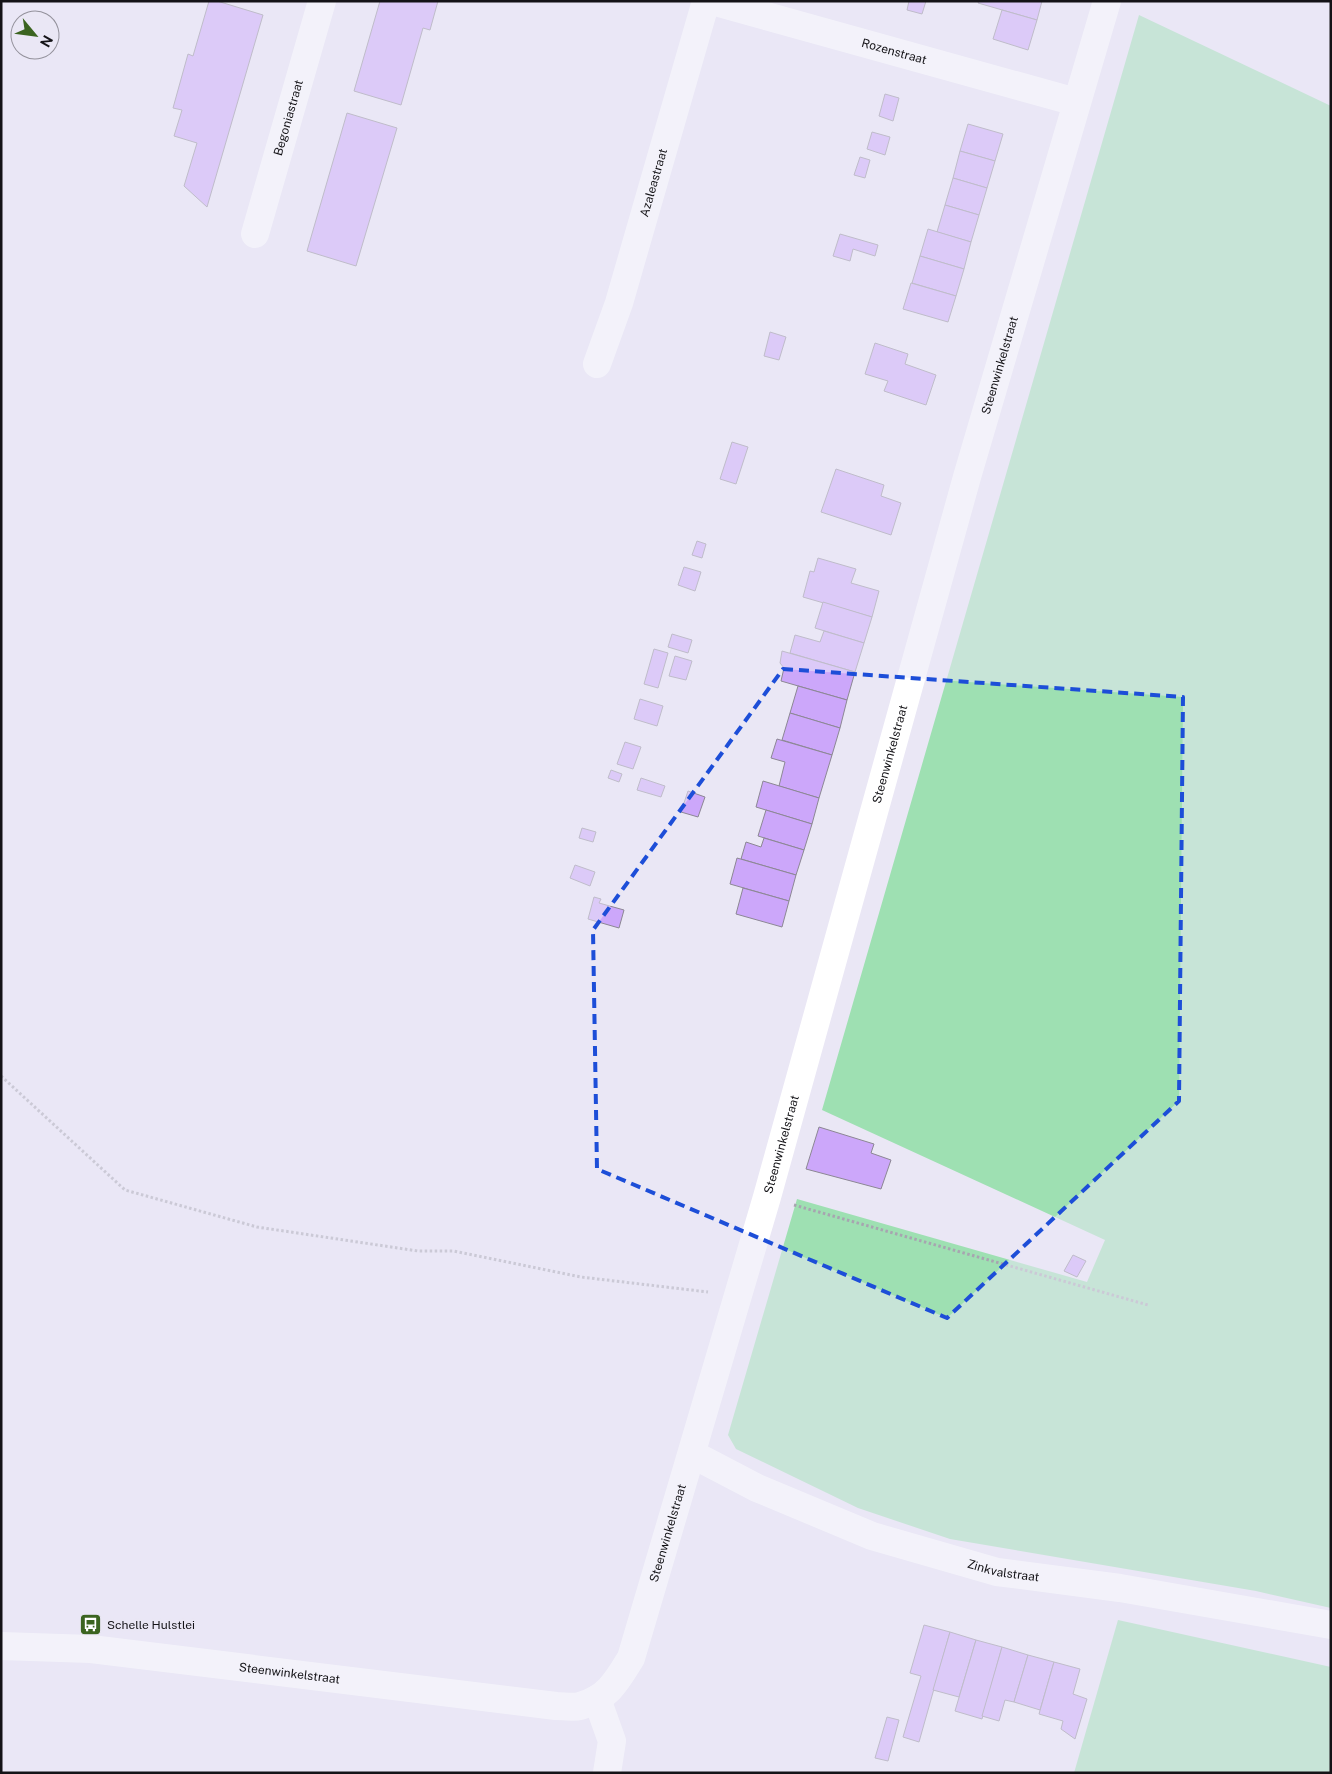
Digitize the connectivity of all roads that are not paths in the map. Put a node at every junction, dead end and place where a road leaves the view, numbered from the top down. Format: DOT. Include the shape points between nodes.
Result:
graph roads {
  1 [pos="322,1"];
  2 [pos="706,1"];
  3 [pos="712,1"];
  4 [pos="1107,1"];
  5 [pos="1076,102"];
  6 [pos="255,234"];
  7 [pos="597,364"];
  8 [pos="692,1454"];
  9 [pos="1331,1625"];
  10 [pos="1,1646"];
  11 [pos="597,1699"];
  12 [pos="607,1773"];
  1 -- 6 [label="street, Begoniastraat"];
  2 -- 7 [label="street, Azaleastraat" via="619,303"];
  3 -- 5 [label="street, Rozenstraat"];
  4 -- 5 [label="street, Steenwinkelstraat"];
  5 -- 8 [label="street, Steenwinkelstraat" via="964,486 767,1197"];
  8 -- 9 [label="street, Zinkvalstraat" via="757,1488 872,1536 997,1572 1120,1588"];
  8 -- 11 [label="street, Steenwinkelstraat" via="631,1658 613,1687"];
  10 -- 11 [label="street, Steenwinkelstraat" via="91,1649 556,1706 578,1706"];
  11 -- 12 [label="street" via="612,1741"];
}
